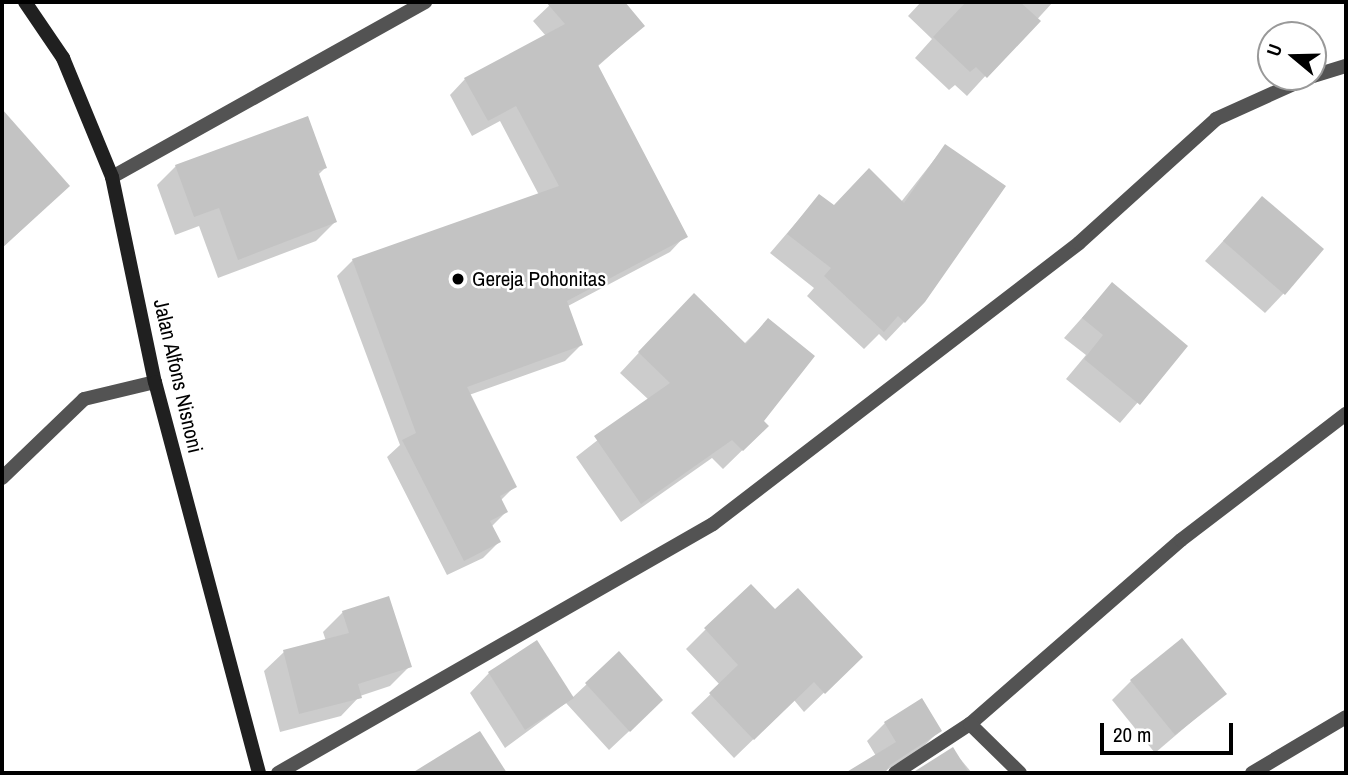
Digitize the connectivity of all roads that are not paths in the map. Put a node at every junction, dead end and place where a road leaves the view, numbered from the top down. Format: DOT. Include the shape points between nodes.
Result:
graph roads {
  1 [pos="25,2"];
  2 [pos="425,2"];
  3 [pos="1346,66"];
  4 [pos="1327,71"];
  5 [pos="1278,91"];
  6 [pos="111,177"];
  7 [pos="155,382"];
  8 [pos="1346,414"];
  9 [pos="2,478"];
  10 [pos="1346,717"];
  11 [pos="970,723"];
  12 [pos="259,773"];
  13 [pos="278,773"];
  14 [pos="895,773"];
  15 [pos="1020,773"];
  16 [pos="1252,773"];
  1 -- 6 [label="main road, Jalan Alfons Nisnoni" via="63,58"];
  2 -- 6 [label="street"];
  3 -- 4 [label="street"];
  5 -- 13 [label="street" via="1216,119 1079,243 713,524"];
  6 -- 7 [label="main road, Jalan Alfons Nisnoni"];
  7 -- 9 [label="street" via="84,399"];
  7 -- 12 [label="main road, Jalan Alfons Nisnoni"];
  8 -- 11 [label="street" via="1181,540"];
  10 -- 16 [label="street"];
  11 -- 14 [label="street"];
  11 -- 15 [label="street"];
}
